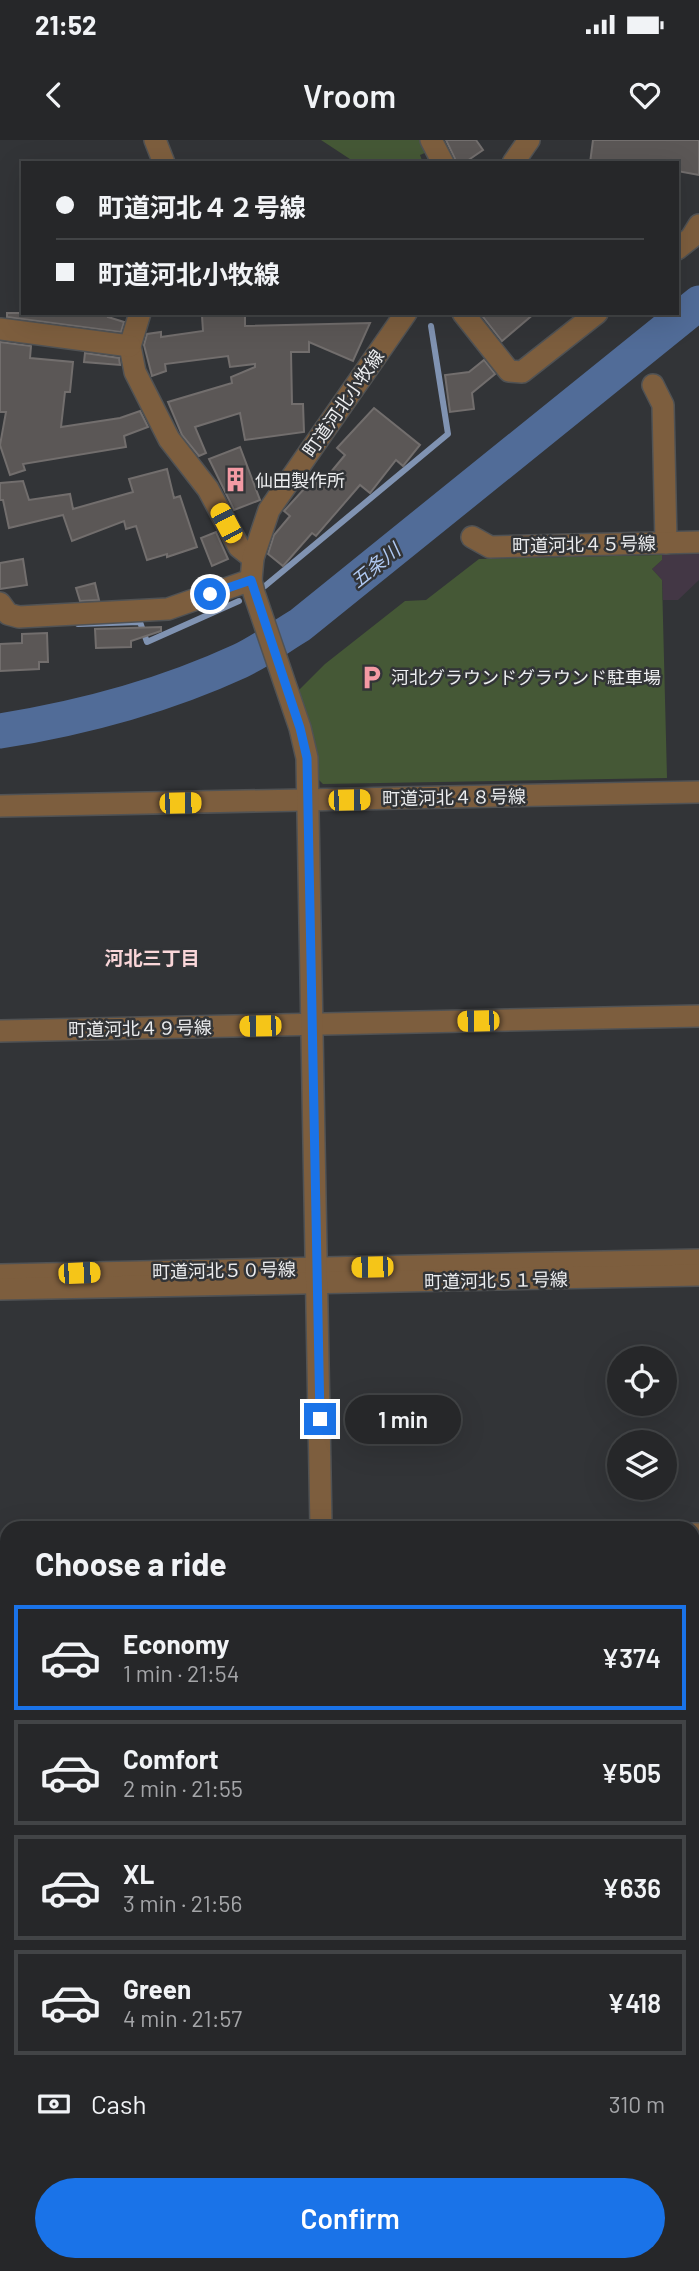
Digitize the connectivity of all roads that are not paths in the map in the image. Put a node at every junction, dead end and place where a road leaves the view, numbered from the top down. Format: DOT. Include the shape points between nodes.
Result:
graph roads {
  1 [pos="155,140"];
  2 [pos="431,140"];
  3 [pos="527,141"];
  4 [pos="163,161"];
  5 [pos="442,161"];
  6 [pos="514,161"];
  7 [pos="699,225"];
  8 [pos="679,247"];
  9 [pos="139,315"];
  10 [pos="405,315"];
  11 [pos="465,315"];
  12 [pos="594,315"];
  13 [pos="0,329"];
  14 [pos="130,346"];
  15 [pos="653,385"];
  16 [pos="472,537"];
  17 [pos="699,542"];
  18 [pos="666,543"];
  19 [pos="252,569"];
  20 [pos="0,603"];
  21 [pos="699,792"];
  22 [pos="309,800"];
  23 [pos="0,806"];
  24 [pos="699,1016"];
  25 [pos="312,1024"];
  26 [pos="0,1031"];
  27 [pos="699,1260"];
  28 [pos="0,1275"];
  29 [pos="699,1275"];
  30 [pos="317,1276"];
  31 [pos="0,1289"];
  32 [pos="321,1521"];
  1 -- 4 [label="street"];
  2 -- 5 [label="street"];
  3 -- 6 [label="street"];
  7 -- 8 [label="street"];
  9 -- 14 [label="street"];
  10 -- 19 [label="street, 町道河北小牧線" via="269,509"];
  11 -- 12 [label="street" via="509,371 522,372"];
  13 -- 14 [label="street"];
  14 -- 19 [label="street" via="135,372 169,439 208,489"];
  15 -- 18 [label="street" via="663,405"];
  16 -- 18 [label="street, 町道河北４５号線" via="490,547"];
  17 -- 18 [label="street, 町道河北４５号線"];
  19 -- 20 [label="street" via="168,610 19,617 8,614"];
  19 -- 22 [label="street" via="259,606 305,745"];
  21 -- 22 [label="street, 町道河北４８号線"];
  22 -- 23 [label="street, 町道河北４８号線"];
  22 -- 25 [label="street"];
  24 -- 25 [label="street, 町道河北４９号線"];
  25 -- 26 [label="street, 町道河北４９号線"];
  25 -- 30 [label="street"];
  27 -- 30 [label="street, 町道河北５０号線"];
  28 -- 30 [label="street, 町道河北５０号線"];
  29 -- 30 [label="street, 町道河北５１号線"];
  30 -- 31 [label="street, 町道河北５１号線"];
  30 -- 32 [label="street"];
}
